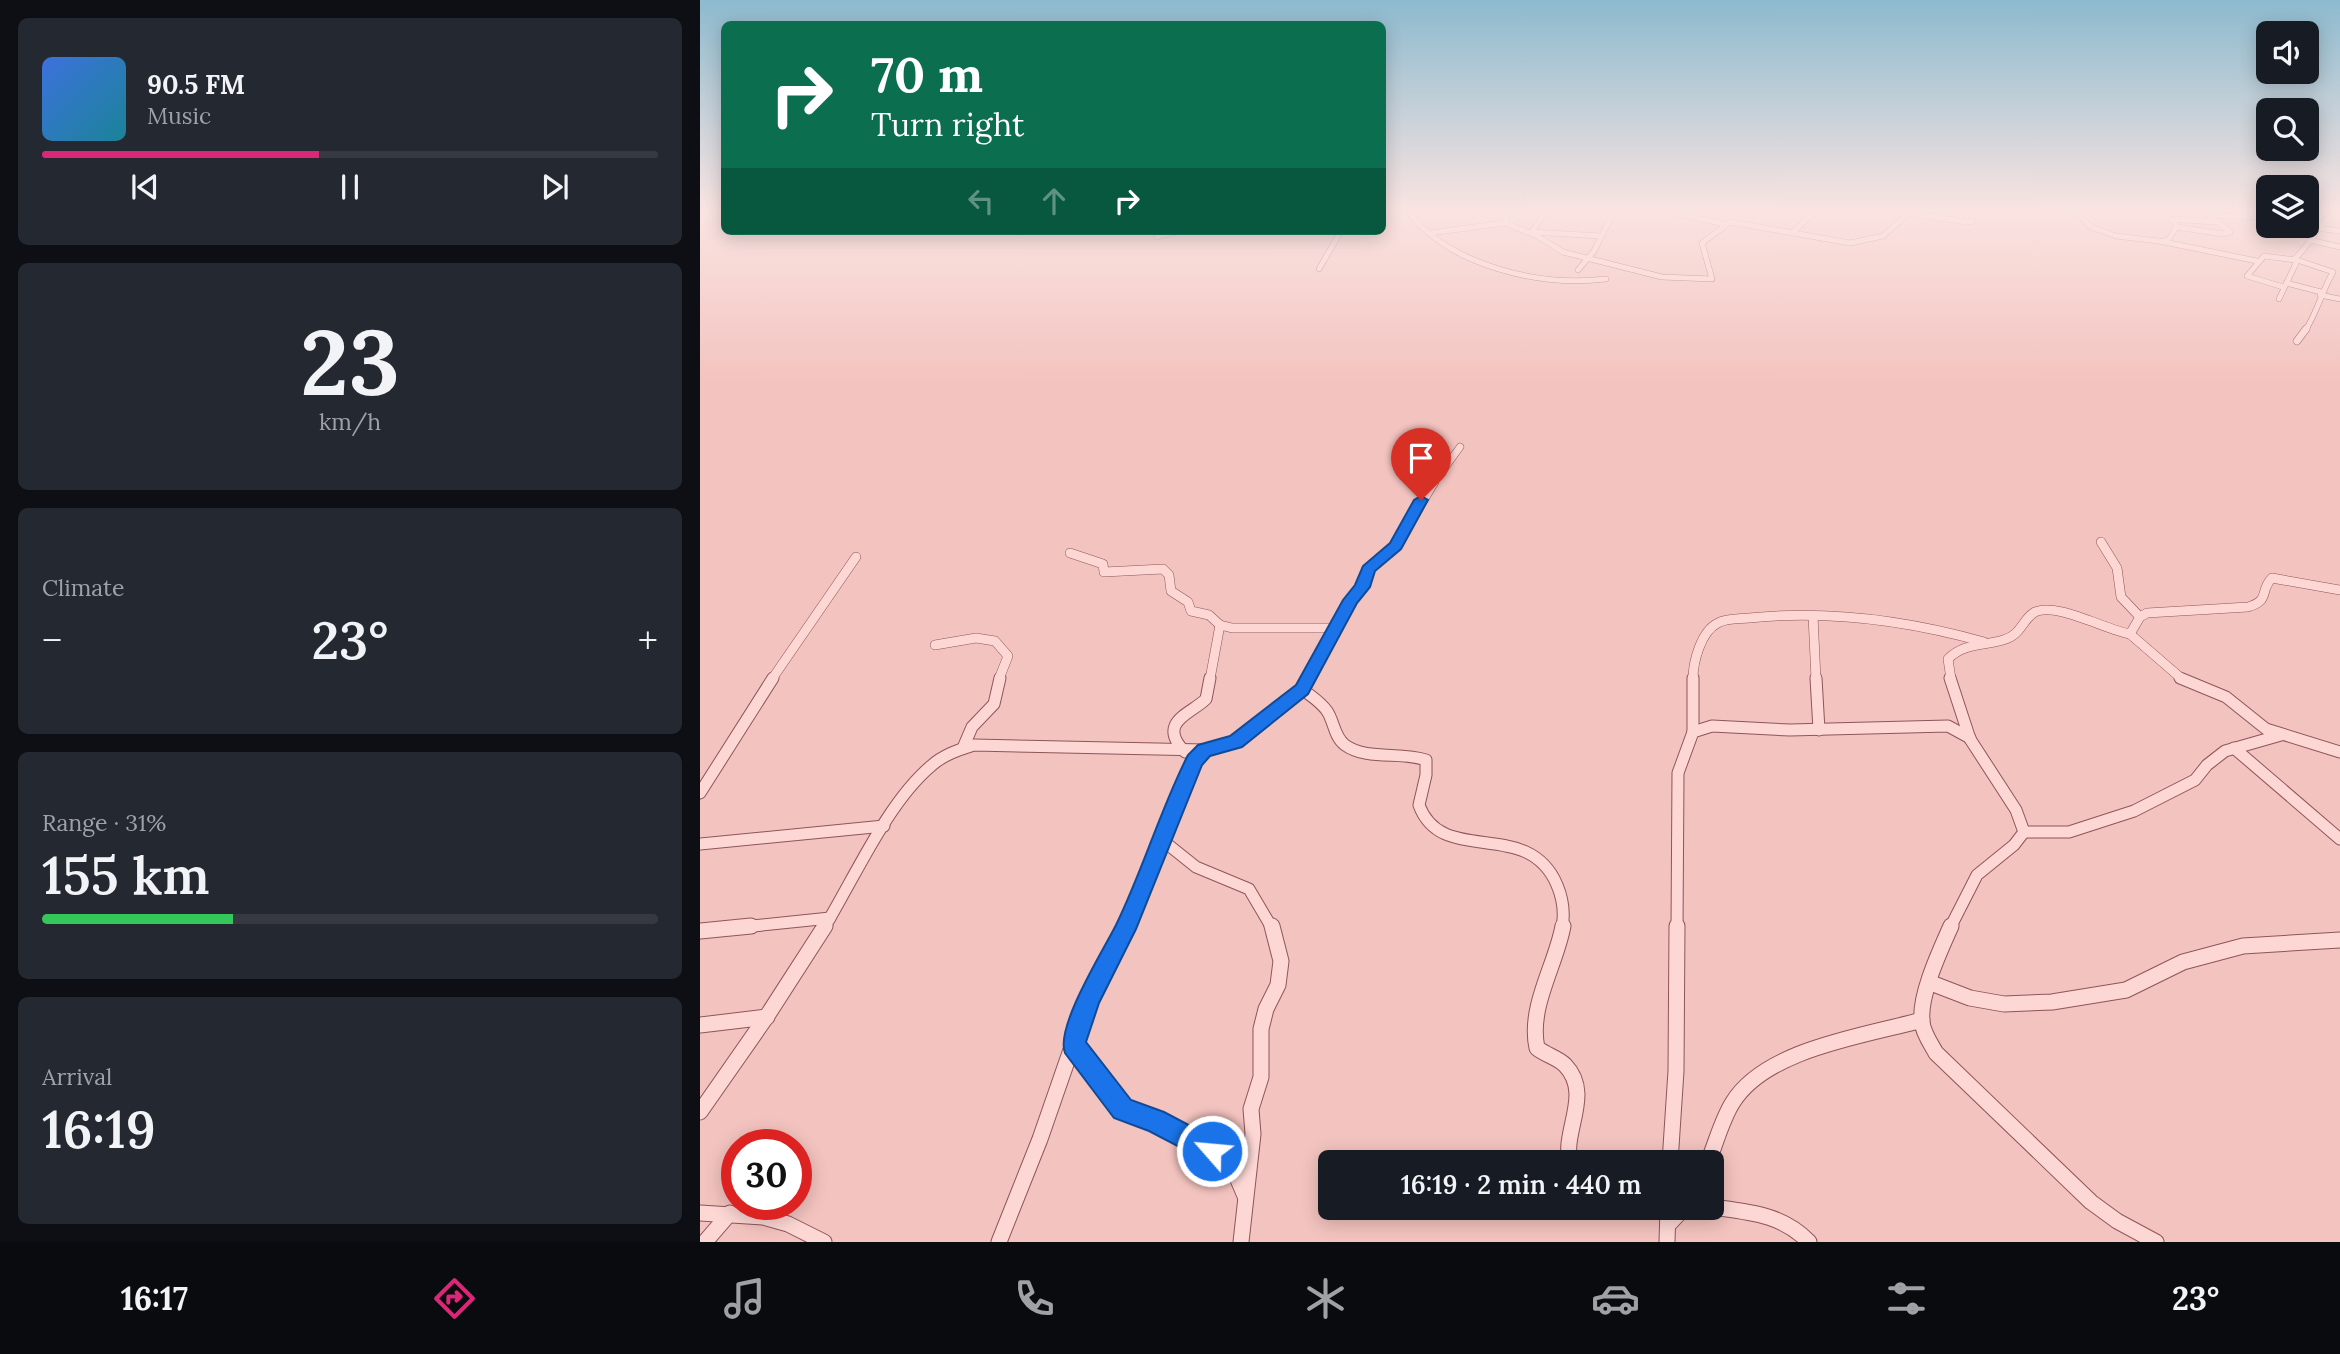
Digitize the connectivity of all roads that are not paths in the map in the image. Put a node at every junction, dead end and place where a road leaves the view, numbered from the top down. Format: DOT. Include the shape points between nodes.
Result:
graph roads {
  1 [pos="1502,267"];
  2 [pos="1581,267"];
  3 [pos="1625,267"];
  4 [pos="1710,267"];
  5 [pos="2253,267"];
  6 [pos="2293,267"];
  7 [pos="2311,267"];
  8 [pos="1578,270"];
  9 [pos="2335,276"];
  10 [pos="1606,279"];
  11 [pos="2284,285"];
  12 [pos="2321,294"];
  13 [pos="2279,299"];
  14 [pos="2340,299"];
  15 [pos="2297,341"];
  16 [pos="1460,447"];
  17 [pos="2101,542"];
  18 [pos="1070,553"];
  19 [pos="856,557"];
  20 [pos="2340,590"];
  21 [pos="1813,616"];
  22 [pos="2140,617"];
  23 [pos="1220,625"];
  24 [pos="1336,628"];
  25 [pos="2130,634"];
  26 [pos="1985,642"];
  27 [pos="934,645"];
  28 [pos="1302,689"];
  29 [pos="1963,713"];
  30 [pos="1948,726"];
  31 [pos="1819,730"];
  32 [pos="1693,732"];
  33 [pos="2267,734"];
  34 [pos="1970,739"];
  35 [pos="963,748"];
  36 [pos="1180,748"];
  37 [pos="2234,748"];
  38 [pos="2340,751"];
  39 [pos="1199,755"];
  40 [pos="700,793"];
  41 [pos="884,826"];
  42 [pos="2024,832"];
  43 [pos="1161,839"];
  44 [pos="2340,839"];
  45 [pos="700,844"];
  46 [pos="830,918"];
  47 [pos="700,931"];
  48 [pos="2340,940"];
  49 [pos="1931,983"];
  50 [pos="767,1017"];
  51 [pos="1922,1020"];
  52 [pos="700,1026"];
  53 [pos="1074,1045"];
  54 [pos="700,1112"];
  55 [pos="1569,1150"];
  56 [pos="1671,1150"];
  57 [pos="1713,1150"];
  58 [pos="1247,1200"];
  59 [pos="1724,1208"];
  60 [pos="700,1213"];
  61 [pos="721,1213"];
  62 [pos="721,1218"];
  63 [pos="774,1220"];
  64 [pos="709,1237"];
  65 [pos="824,1242"];
  66 [pos="999,1242"];
  67 [pos="1241,1242"];
  68 [pos="1809,1242"];
  69 [pos="2157,1242"];
  1 -- 10 [label="street" via="1575,282"];
  2 -- 8 [label="street"];
  3 -- 4 [label="street" via="1653,275 1710,280"];
  5 -- 11 [label="street" via="2247,277"];
  6 -- 11 [label="street"];
  7 -- 9 [label="street"];
  9 -- 12 [label="street"];
  11 -- 12 [label="street"];
  11 -- 13 [label="street"];
  12 -- 14 [label="street"];
  12 -- 15 [label="street" via="2315,314"];
  16 -- 24 [label="street" via="1421,500 1396,545 1368,569"];
  17 -- 22 [label="street" via="2117,568 2121,597"];
  18 -- 23 [label="street" via="1103,564 1104,572 1163,569 1174,595 1188,602 1193,613 1209,615"];
  19 -- 40 [label="street"];
  20 -- 22 [label="street" via="2272,578 2260,604"];
  21 -- 26 [label="street" via="1911,625"];
  21 -- 31 [label="street"];
  21 -- 32 [label="street" via="1720,621 1707,630 1693,670"];
  22 -- 25 [label="street"];
  23 -- 24 [label="street"];
  23 -- 36 [label="street" via="1206,699 1182,715 1177,724"];
  24 -- 28 [label="street"];
  25 -- 26 [label="street" via="2045,610 2030,614 2017,635"];
  25 -- 33 [label="street" via="2181,679 2226,697"];
  26 -- 29 [label="street" via="1959,649 1948,659"];
  27 -- 35 [label="street" via="985,638 1000,643 1008,656 994,704 972,727"];
  28 -- 39 [label="street" via="1236,742"];
  28 -- 55 [label="street" via="1327,711 1348,747 1426,760 1428,770 1418,798 1430,824 1468,840 1520,849 1547,864 1563,899 1563,919 1541,995 1534,1040 1536,1048 1562,1063 1573,1079 1577,1094"];
  29 -- 30 [label="street"];
  29 -- 34 [label="street"];
  30 -- 31 [label="street"];
  30 -- 34 [label="street"];
  31 -- 32 [label="street" via="1712,726"];
  32 -- 56 [label="street" via="1678,773 1676,1071"];
  33 -- 37 [label="street"];
  33 -- 38 [label="street"];
  34 -- 42 [label="street" via="2016,810"];
  35 -- 36 [label="street"];
  35 -- 41 [label="street" via="926,770"];
  36 -- 39 [label="street"];
  37 -- 42 [label="street" via="2214,759 2184,787 2134,811 2069,832"];
  37 -- 44 [label="street"];
  39 -- 43 [label="street"];
  41 -- 45 [label="street"];
  41 -- 46 [label="street"];
  42 -- 49 [label="street" via="1976,875 1961,900"];
  43 -- 53 [label="street" via="1125,929 1089,998"];
  43 -- 58 [label="street" via="1196,867 1249,889 1271,923 1281,961 1278,985 1261,1028 1263,1054 1251,1109"];
  46 -- 47 [label="street"];
  46 -- 50 [label="street"];
  48 -- 49 [label="street" via="2242,946 2183,962 2126,990 2052,1002 2004,1004 1970,998"];
  49 -- 51 [label="street"];
  50 -- 52 [label="street"];
  50 -- 54 [label="street"];
  51 -- 57 [label="street" via="1788,1057 1760,1072 1733,1102"];
  51 -- 69 [label="street" via="1936,1053 2026,1142 2091,1202"];
  53 -- 58 [label="street" via="1122,1109 1156,1121 1212,1151 1236,1175"];
  53 -- 66 [label="street"];
  58 -- 67 [label="street"];
  59 -- 68 [label="street" via="1753,1211 1791,1224"];
  60 -- 61 [label="street"];
  62 -- 64 [label="street"];
  63 -- 65 [label="street"];
}
